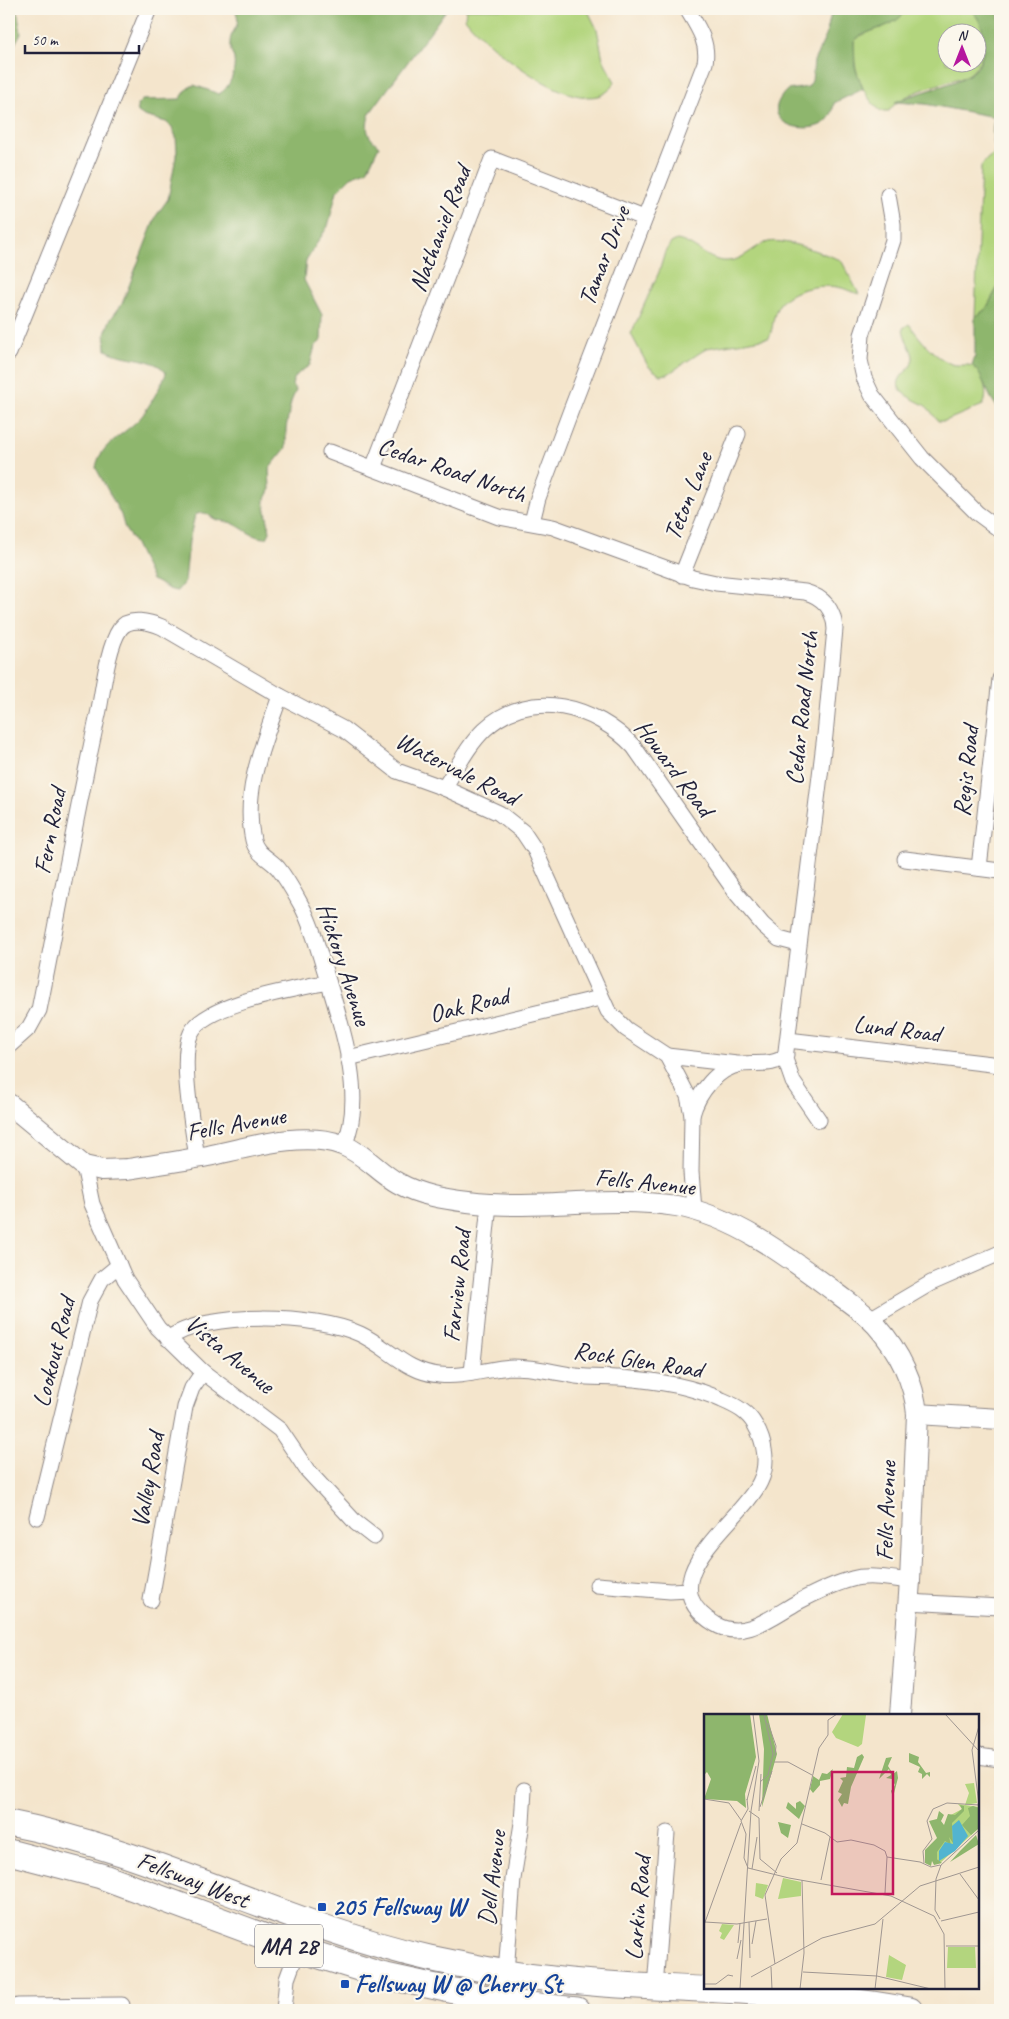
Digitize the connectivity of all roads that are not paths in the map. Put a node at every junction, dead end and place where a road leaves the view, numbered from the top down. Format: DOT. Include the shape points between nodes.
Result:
graph roads {
  1 [pos="149,9"];
  2 [pos="687,9"];
  3 [pos="888,194"];
  4 [pos="644,218"];
  5 [pos="9,353"];
  6 [pos="738,434"];
  7 [pos="330,452"];
  8 [pos="373,468"];
  9 [pos="532,522"];
  10 [pos="1000,530"];
  11 [pos="682,575"];
  12 [pos="131,622"];
  13 [pos="1000,679"];
  14 [pos="280,696"];
  15 [pos="444,788"];
  16 [pos="905,859"];
  17 [pos="979,868"];
  18 [pos="1000,871"];
  19 [pos="798,944"];
  20 [pos="328,982"];
  21 [pos="600,998"];
  22 [pos="788,1040"];
  23 [pos="9,1046"];
  24 [pos="786,1055"];
  25 [pos="667,1056"];
  26 [pos="348,1058"];
  27 [pos="742,1064"];
  28 [pos="1000,1065"];
  29 [pos="9,1104"];
  30 [pos="692,1115"];
  31 [pos="819,1120"];
  32 [pos="344,1145"];
  33 [pos="197,1158"];
  34 [pos="84,1166"];
  35 [pos="489,1204"];
  36 [pos="694,1210"];
  37 [pos="1000,1253"];
  38 [pos="119,1265"];
  39 [pos="870,1318"];
  40 [pos="168,1338"];
  41 [pos="203,1372"];
  42 [pos="472,1373"];
  43 [pos="917,1414"];
  44 [pos="1000,1419"];
  45 [pos="37,1518"];
  46 [pos="374,1537"];
  47 [pos="910,1581"];
  48 [pos="597,1585"];
  49 [pos="690,1590"];
  50 [pos="151,1600"];
  51 [pos="908,1602"];
  52 [pos="1000,1606"];
  53 [pos="900,1714"];
  54 [pos="979,1756"];
  55 [pos="1000,1759"];
  56 [pos="524,1790"];
  57 [pos="9,1823"];
  58 [pos="667,1833"];
  59 [pos="9,1852"];
  60 [pos="298,1949"];
  61 [pos="506,1973"];
  62 [pos="655,1987"];
  63 [pos="704,1988"];
  64 [pos="742,1989"];
  65 [pos="876,1996"];
  66 [pos="122,2005"];
  67 [pos="510,2006"];
  68 [pos="9,2008"];
  69 [pos="284,2010"];
  70 [pos="577,2010"];
  71 [pos="910,2010"];
  1 -- 5 [label="street"];
  2 -- 4 [label="street, Tamar Drive" via="704,39 705,63"];
  3 -- 10 [label="street" via="893,224 892,247 860,343 860,360 869,391 938,476"];
  4 -- 8 [label="street, Nathaniel Road" via="492,159"];
  4 -- 9 [label="street, Tamar Drive" via="538,498"];
  6 -- 11 [label="street, Teton Lane"];
  7 -- 8 [label="street, Cedar Road North"];
  8 -- 9 [label="street, Cedar Road North" via="499,517"];
  9 -- 11 [label="street, Cedar Road North"];
  11 -- 19 [label="street, Cedar Road North" via="716,583 809,593 824,602 833,617 835,629 826,726"];
  12 -- 14 [label="street, Watervale Road" via="162,627"];
  12 -- 23 [label="street, Fern Road" via="120,629 107,668 39,1010 29,1028"];
  13 -- 17 [label="street, Regis Road"];
  14 -- 15 [label="street, Watervale Road" via="343,729 397,771"];
  14 -- 20 [label="street, Hickory Avenue" via="255,767 252,836 256,848 278,868 301,904"];
  15 -- 19 [label="street, Howard Road" via="477,737 501,717 535,705 555,705 596,717 634,747 737,894 763,925 779,939"];
  15 -- 21 [label="street, Watervale Road" via="499,813 530,842"];
  16 -- 17 [label="street"];
  17 -- 18 [label="street"];
  19 -- 22 [label="street, Cedar Road North"];
  20 -- 26 [label="street, Hickory Avenue"];
  20 -- 33 [label="street" via="218,1010 191,1033 187,1059"];
  21 -- 25 [label="street, Watervale Road" via="626,1029"];
  21 -- 26 [label="street, Oak Road"];
  22 -- 24 [label="street, Cedar Road North"];
  22 -- 28 [label="street, Lund Road"];
  24 -- 27 [label="street" via="772,1062"];
  24 -- 31 [label="street, Cedar Road North" via="789,1075"];
  25 -- 27 [label="street, Watervale Road"];
  25 -- 30 [label="street, Watervale Road" via="688,1096"];
  26 -- 32 [label="street, Hickory Avenue" via="352,1114"];
  27 -- 30 [label="street" via="727,1069 711,1082"];
  29 -- 34 [label="street"];
  30 -- 36 [label="street, Watervale Road"];
  32 -- 33 [label="street, Fells Avenue" via="298,1140"];
  32 -- 35 [label="street, Fells Avenue" via="397,1183 437,1197"];
  33 -- 34 [label="street, Fells Avenue" via="115,1171"];
  34 -- 38 [label="street, Vista Avenue" via="92,1204"];
  35 -- 36 [label="street, Fells Avenue" via="608,1201"];
  35 -- 42 [label="street, Farview Road"];
  36 -- 39 [label="street, Fells Avenue" via="757,1238"];
  37 -- 39 [label="street" via="931,1283"];
  38 -- 40 [label="street, Vista Avenue" via="136,1298"];
  38 -- 45 [label="street, Lookout Road" via="102,1279 90,1301"];
  39 -- 43 [label="street, Fells Avenue" via="891,1344 904,1368"];
  40 -- 41 [label="street, Vista Avenue"];
  40 -- 42 [label="street, Rock Glen Road" via="195,1325 229,1320 287,1319 329,1324 365,1336 417,1370 446,1376"];
  41 -- 46 [label="street, Vista Avenue" via="280,1430 307,1470 350,1517"];
  41 -- 50 [label="street, Valley Road" via="185,1407"];
  42 -- 49 [label="street, Rock Glen Road" via="524,1367 576,1376 663,1382 715,1397 749,1416 763,1442 765,1464 762,1480 700,1557 692,1573"];
  43 -- 44 [label="street"];
  43 -- 47 [label="street, Fells Avenue"];
  47 -- 49 [label="street" via="853,1578 816,1593 759,1624 736,1630 722,1628 711,1621 699,1610"];
  47 -- 51 [label="street, Fells Avenue"];
  48 -- 49 [label="street"];
  51 -- 52 [label="street"];
  51 -- 53 [label="street, Fells Avenue"];
  54 -- 55 [label="street"];
  56 -- 61 [label="street, Dell Avenue"];
  57 -- 61 [label="main road, Fellsway West / MA 28" via="111,1849 354,1938"];
  58 -- 62 [label="street, Larkin Road"];
  59 -- 60 [label="main road, Fellsway West / MA 28" via="56,1862 128,1885"];
  60 -- 67 [label="main road, Fellsway West / MA 28" via="409,1982"];
  60 -- 69 [label="street" via="287,1979"];
  61 -- 62 [label="main road, Fellsway West / MA 28"];
  62 -- 63 [label="main road, Fellsway West / MA 28"];
  64 -- 65 [label="main road, Fellsway West / MA 28"];
  65 -- 71 [label="main road, Fellsway West / MA 28"];
  66 -- 68 [label="street"];
  67 -- 70 [label="main road, Fellsway West / MA 28"];
}
